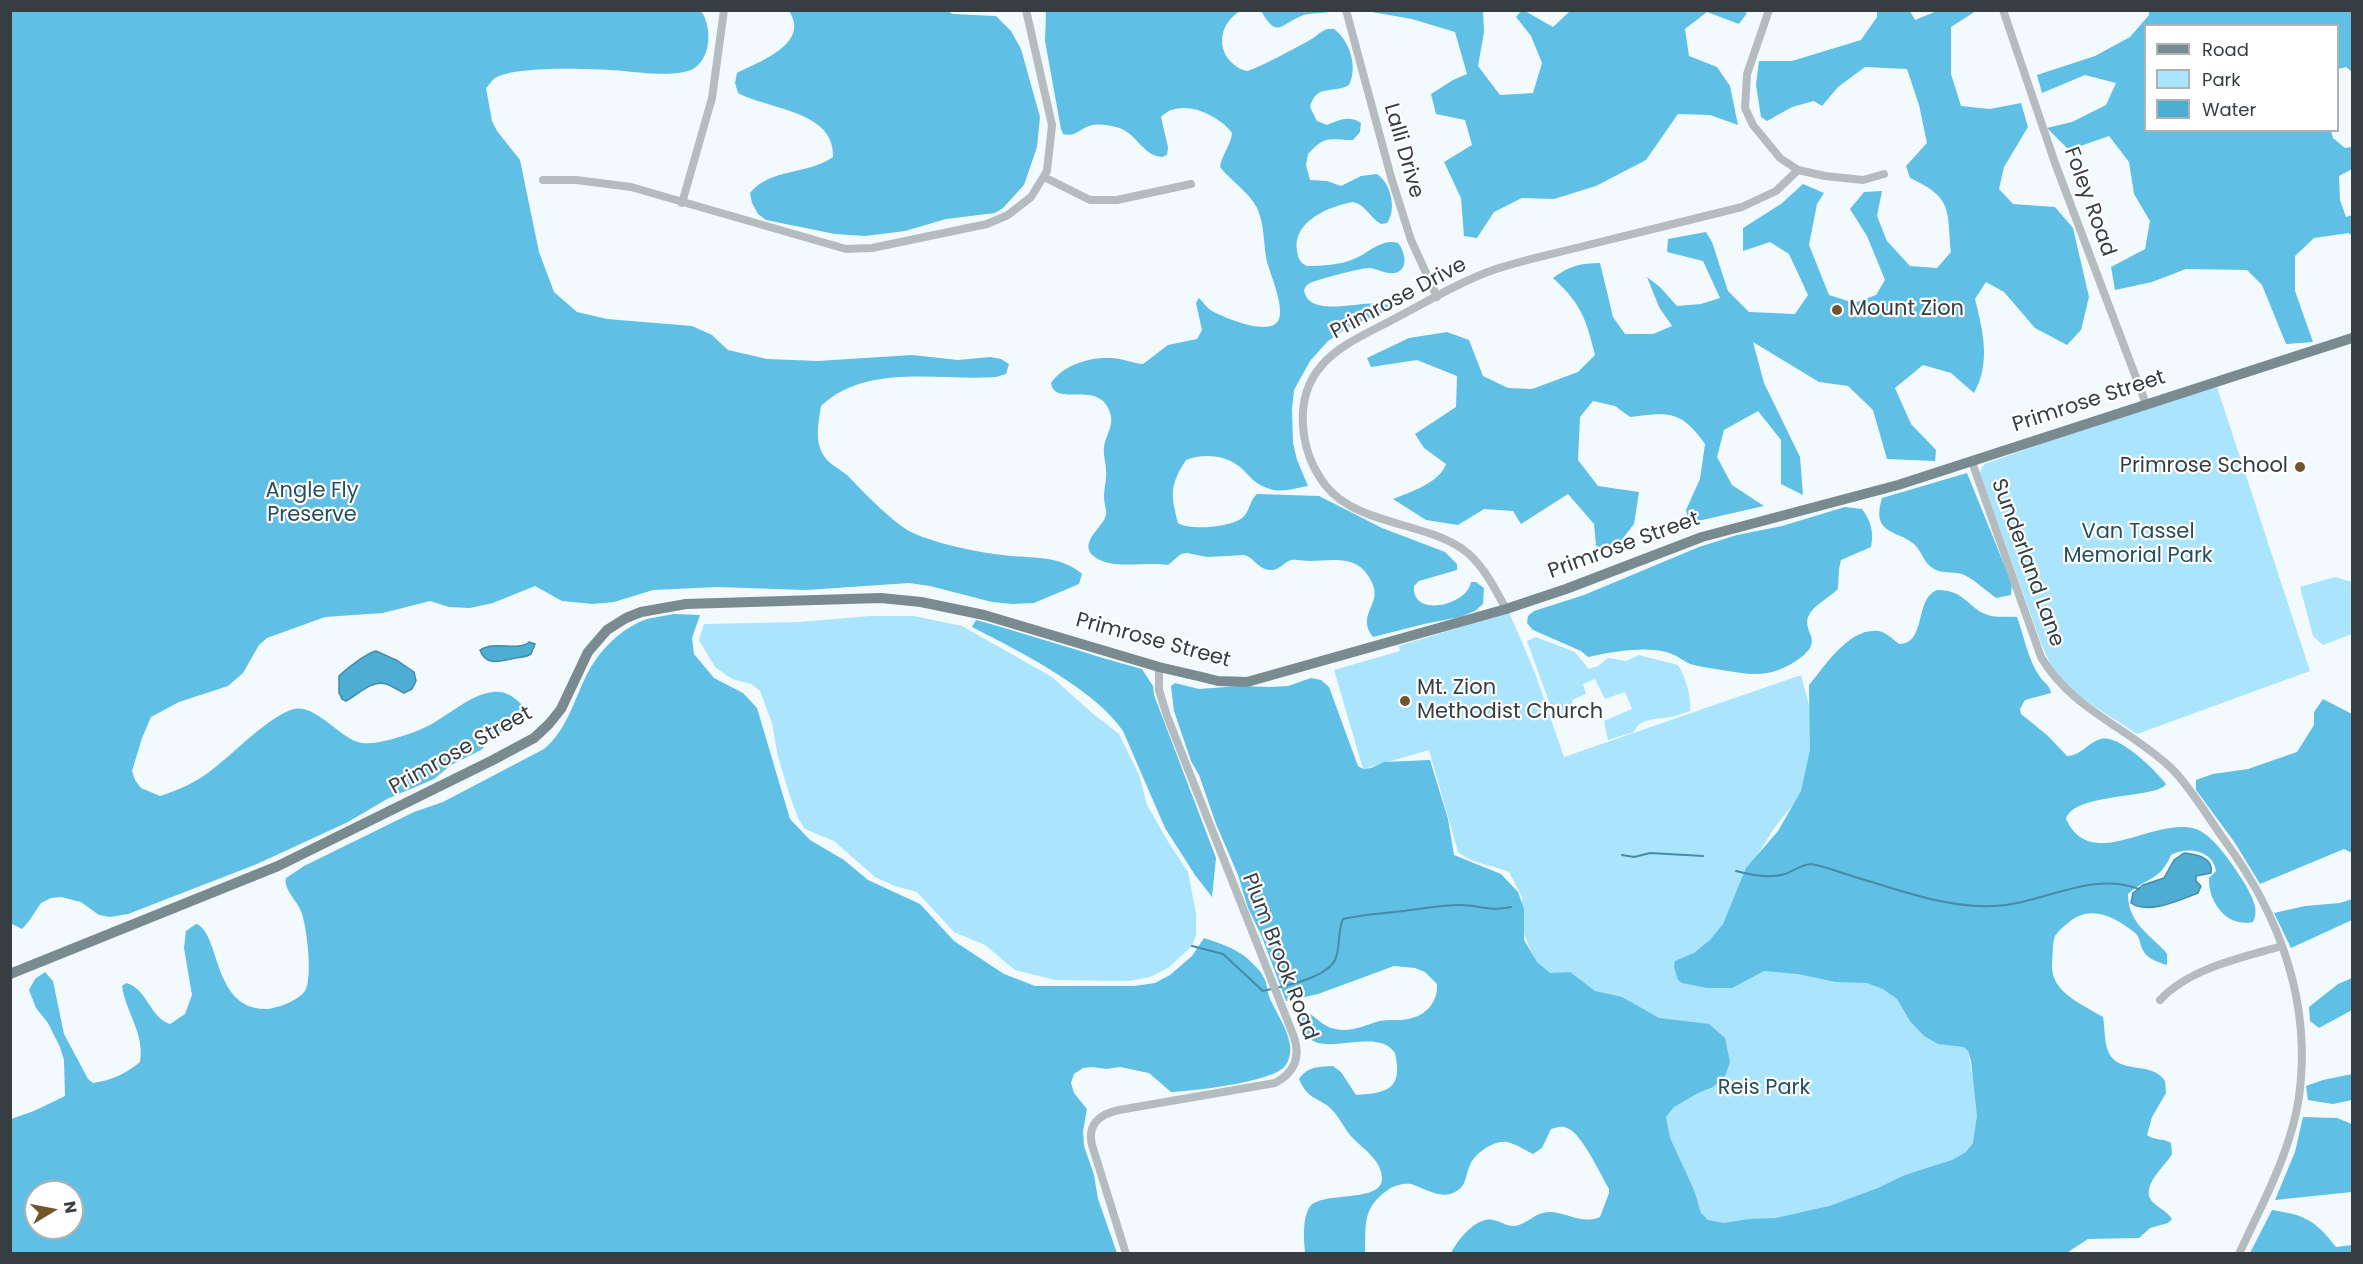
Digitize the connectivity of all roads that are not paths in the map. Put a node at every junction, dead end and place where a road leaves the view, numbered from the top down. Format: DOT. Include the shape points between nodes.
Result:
graph roads {
  1 [pos="724,10"];
  2 [pos="1026,10"];
  3 [pos="1346,10"];
  4 [pos="1769,10"];
  5 [pos="2003,10"];
  6 [pos="1797,170"];
  7 [pos="1884,174"];
  8 [pos="1044,177"];
  9 [pos="543,180"];
  10 [pos="1191,184"];
  11 [pos="682,203"];
  12 [pos="1437,297"];
  13 [pos="2352,338"];
  14 [pos="2146,404"];
  15 [pos="1972,462"];
  16 [pos="1506,609"];
  17 [pos="1159,667"];
  18 [pos="2282,946"];
  19 [pos="10,974"];
  20 [pos="2160,1000"];
  21 [pos="1126,1254"];
  22 [pos="2239,1254"];
  1 -- 11 [label="street" via="712,98"];
  2 -- 8 [label="street" via="1052,125"];
  3 -- 12 [label="street, Lalli Drive" via="1391,177 1411,240"];
  4 -- 6 [label="street" via="1747,74 1745,108 1763,140"];
  5 -- 14 [label="street, Foley Road" via="2055,163"];
  6 -- 7 [label="street" via="1863,180"];
  6 -- 12 [label="street, Primrose Drive" via="1776,191 1742,207 1520,262"];
  8 -- 10 [label="street" via="1090,200 1117,200"];
  8 -- 11 [label="street" via="1031,197 1008,215 987,224 872,248 846,249"];
  9 -- 11 [label="street" via="631,188"];
  12 -- 16 [label="street, Primrose Drive" via="1356,339 1322,365 1303,407 1305,443 1311,462 1333,494 1353,507 1444,538 1462,549 1477,561"];
  13 -- 14 [label="main road, Primrose Street"];
  14 -- 15 [label="main road, Primrose Street"];
  15 -- 16 [label="main road, Primrose Street" via="1702,537"];
  15 -- 18 [label="street, Sunderland Lane" via="2049,671 2073,696 2146,746 2173,770 2244,867"];
  16 -- 17 [label="main road, Primrose Street" via="1247,682 1218,681"];
  17 -- 19 [label="main road, Primrose Street" via="984,615 921,602 882,598 656,608 626,618 596,641 561,709 534,738 278,866"];
  17 -- 21 [label="street, Plum Brook Road" via="1158,690 1167,716 1294,1037 1297,1056 1290,1072 1275,1083 1119,1110 1095,1121 1090,1137"];
  18 -- 20 [label="street" via="2219,965 2176,986"];
  18 -- 22 [label="street, Sunderland Lane" via="2301,1017 2299,1098 2277,1172"];
}
